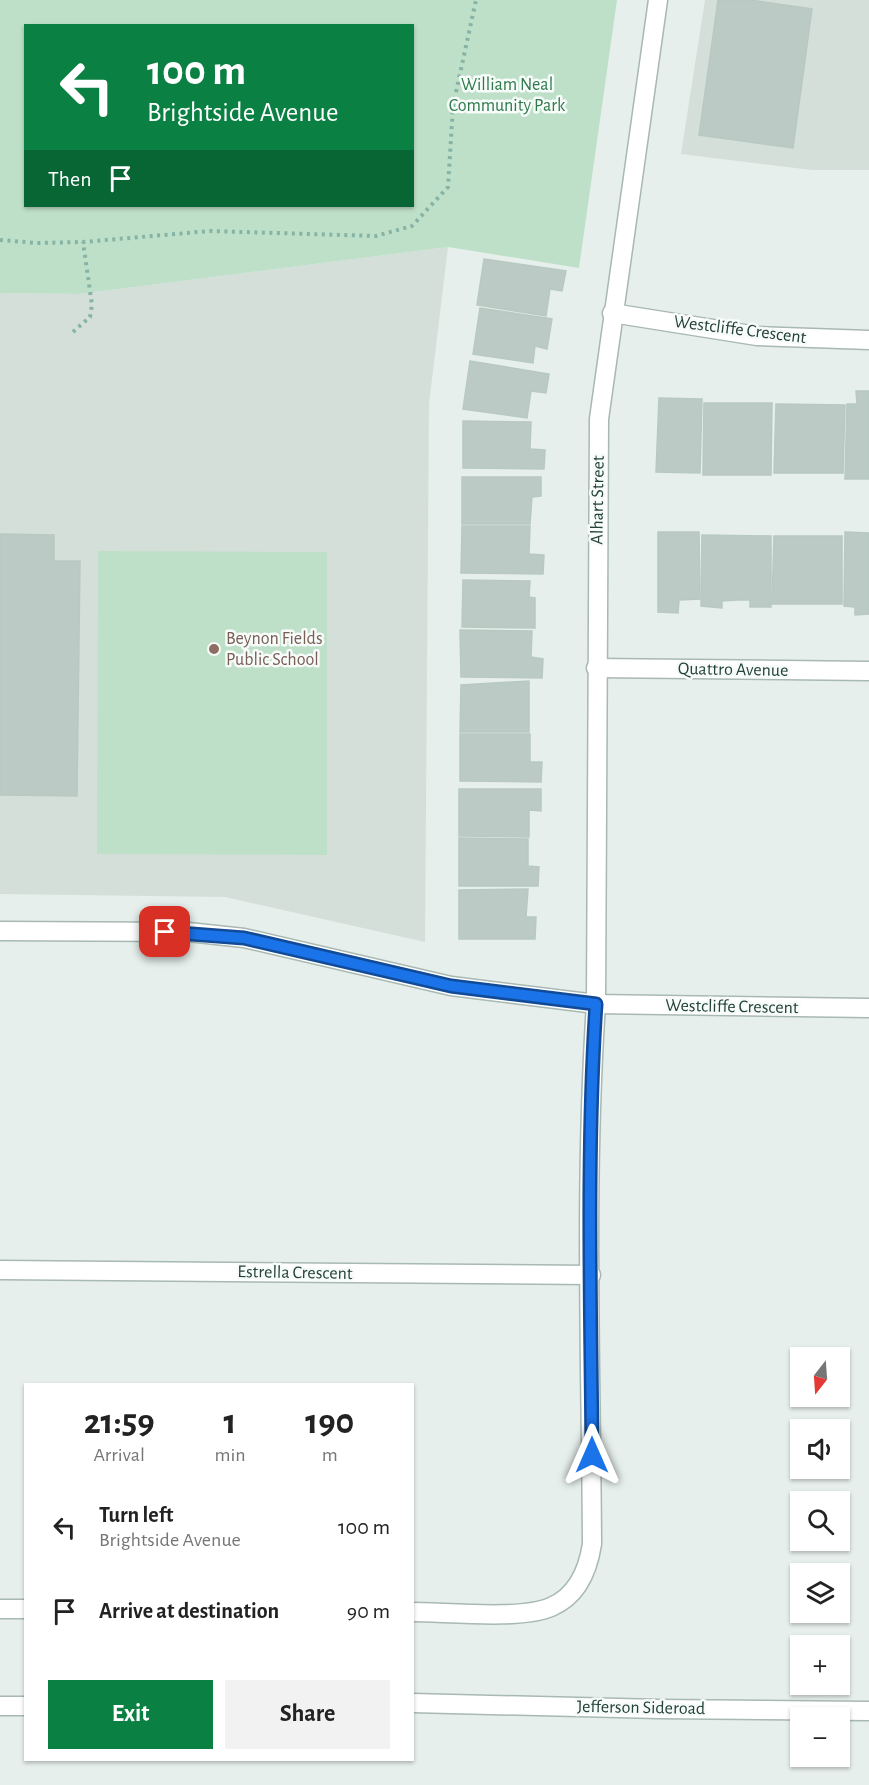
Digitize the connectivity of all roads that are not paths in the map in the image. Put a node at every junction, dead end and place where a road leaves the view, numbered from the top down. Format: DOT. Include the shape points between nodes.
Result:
graph roads {
  1 [pos="658,0"];
  2 [pos="612,313"];
  3 [pos="869,340"];
  4 [pos="596,668"];
  5 [pos="869,671"];
  6 [pos="0,932"];
  7 [pos="596,1004"];
  8 [pos="869,1008"];
  9 [pos="0,1270"];
  10 [pos="591,1275"];
  11 [pos="0,1609"];
  12 [pos="24,1609"];
  13 [pos="414,1612"];
  14 [pos="414,1703"];
  15 [pos="0,1706"];
  16 [pos="24,1706"];
  17 [pos="869,1711"];
  1 -- 2 [label="street, Alhart Street"];
  2 -- 3 [label="street, Westcliffe Crescent" via="757,336"];
  2 -- 4 [label="street, Alhart Street" via="599,419"];
  4 -- 5 [label="street, Quattro Avenue"];
  4 -- 7 [label="street, Alhart Street"];
  6 -- 7 [label="street, Westcliffe Crescent" via="188,932 244,938 451,986"];
  7 -- 8 [label="street, Westcliffe Crescent"];
  7 -- 10 [label="street"];
  9 -- 10 [label="street, Estrella Crescent"];
  10 -- 13 [label="street" via="592,1544 584,1578 551,1607 519,1613"];
  11 -- 12 [label="street"];
  14 -- 17 [label="street, Jefferson Sideroad"];
  15 -- 16 [label="street"];
}
